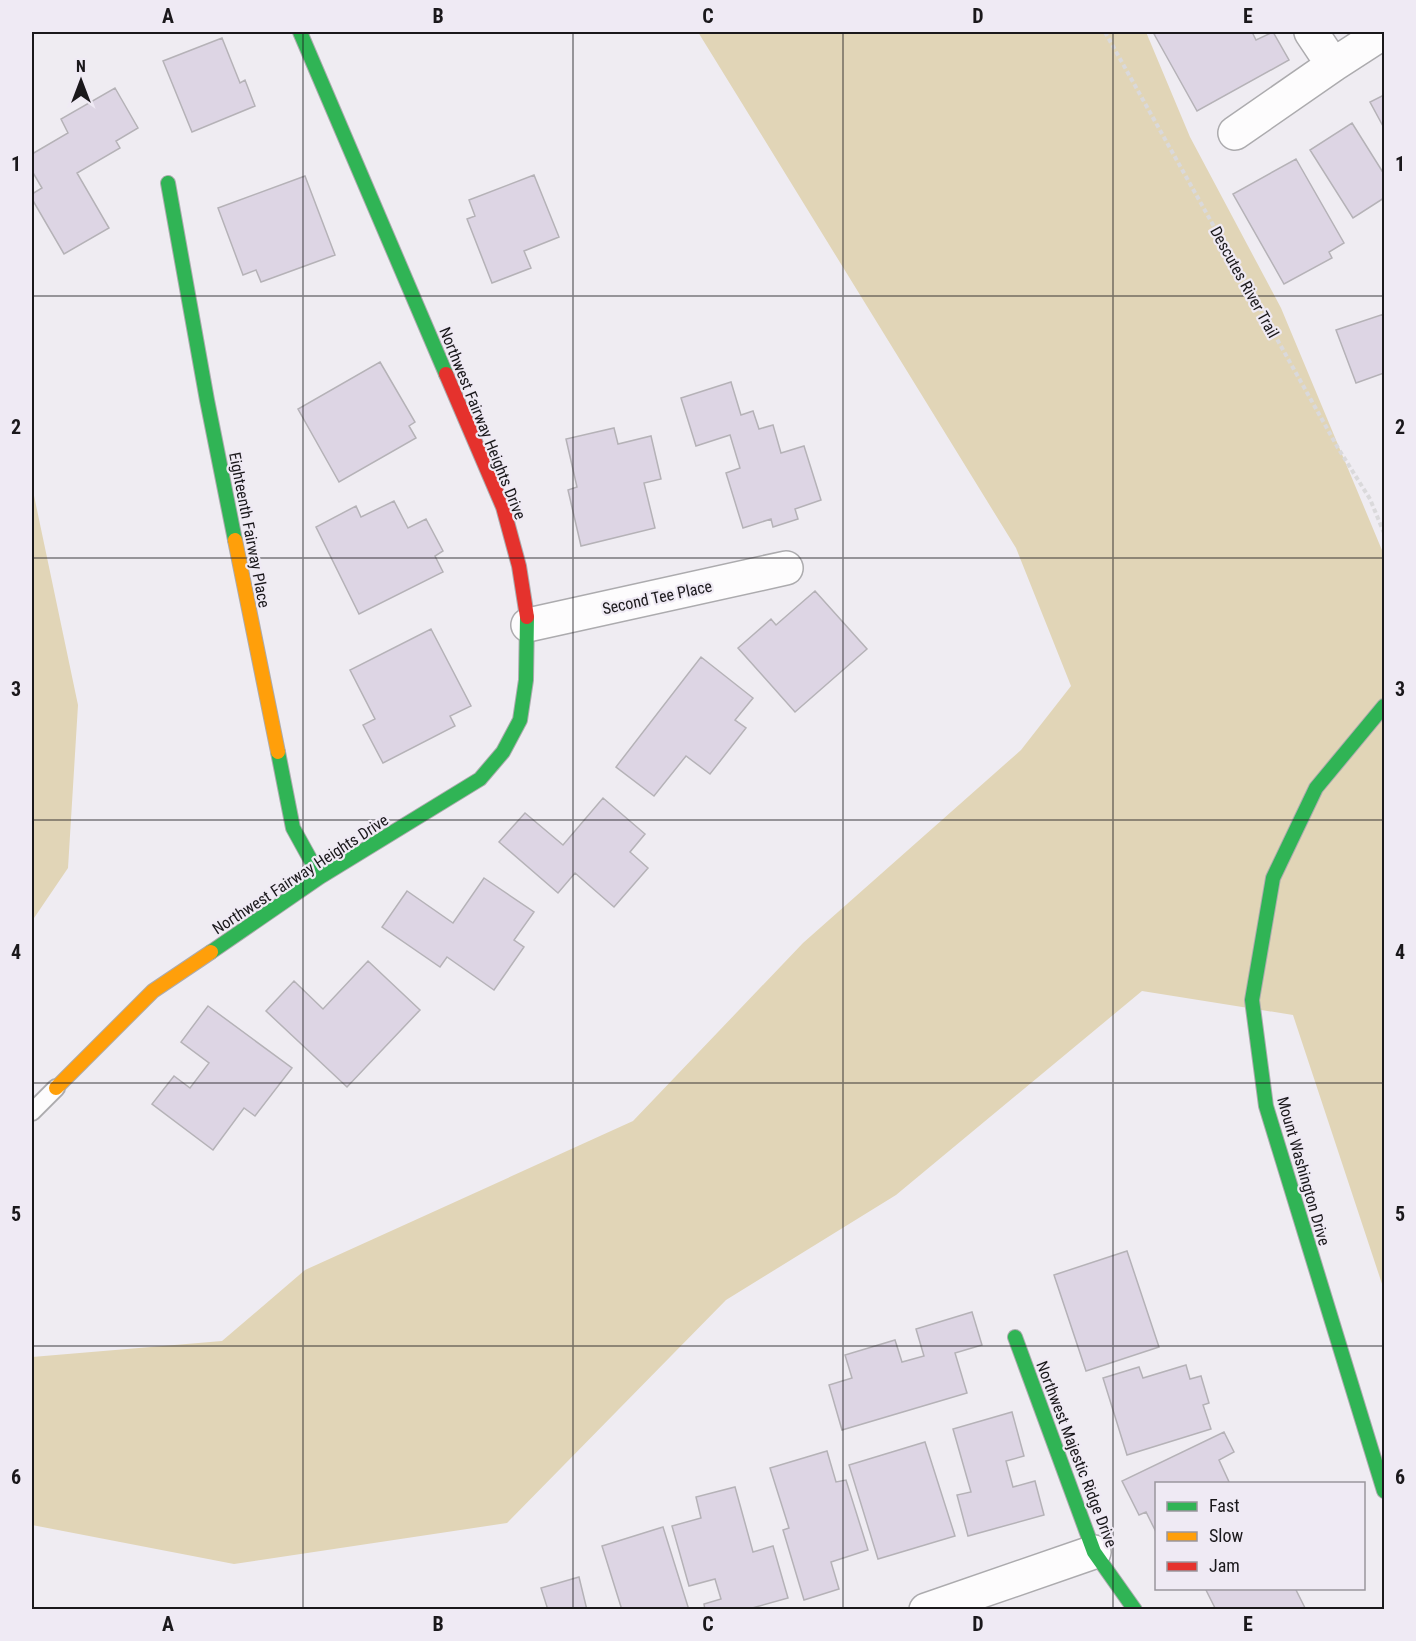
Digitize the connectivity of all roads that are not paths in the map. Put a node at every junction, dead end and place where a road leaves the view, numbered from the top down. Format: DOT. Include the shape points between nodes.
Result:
graph roads {
  1 [pos="300,32"];
  2 [pos="1311,32"];
  3 [pos="1384,32"];
  4 [pos="1333,65"];
  5 [pos="1235,132"];
  6 [pos="168,183"];
  7 [pos="786,568"];
  8 [pos="528,625"];
  9 [pos="1384,706"];
  10 [pos="320,877"];
  11 [pos="56,1088"];
  12 [pos="32,1112"];
  13 [pos="1015,1337"];
  14 [pos="1384,1491"];
  15 [pos="1094,1552"];
  16 [pos="926,1610"];
  17 [pos="1135,1610"];
  1 -- 8 [label="street, Northwest Fairway Heights Drive" via="503,507 519,566"];
  2 -- 4 [label="street"];
  3 -- 4 [label="street"];
  4 -- 5 [label="street"];
  6 -- 10 [label="street, Eighteenth Fairway Place" via="292,828"];
  7 -- 8 [label="street, Second Tee Place"];
  8 -- 10 [label="street, Northwest Fairway Heights Drive" via="520,720 503,752 480,779"];
  9 -- 14 [label="street, Mount Washington Drive" via="1316,788 1273,878 1251,1000 1266,1106"];
  10 -- 11 [label="street, Northwest Fairway Heights Drive" via="153,991"];
  11 -- 12 [label="lane"];
  13 -- 15 [label="street, Northwest Majestic Ridge Drive"];
  15 -- 16 [label="street"];
  15 -- 17 [label="street, Northwest Majestic Ridge Drive"];
}
